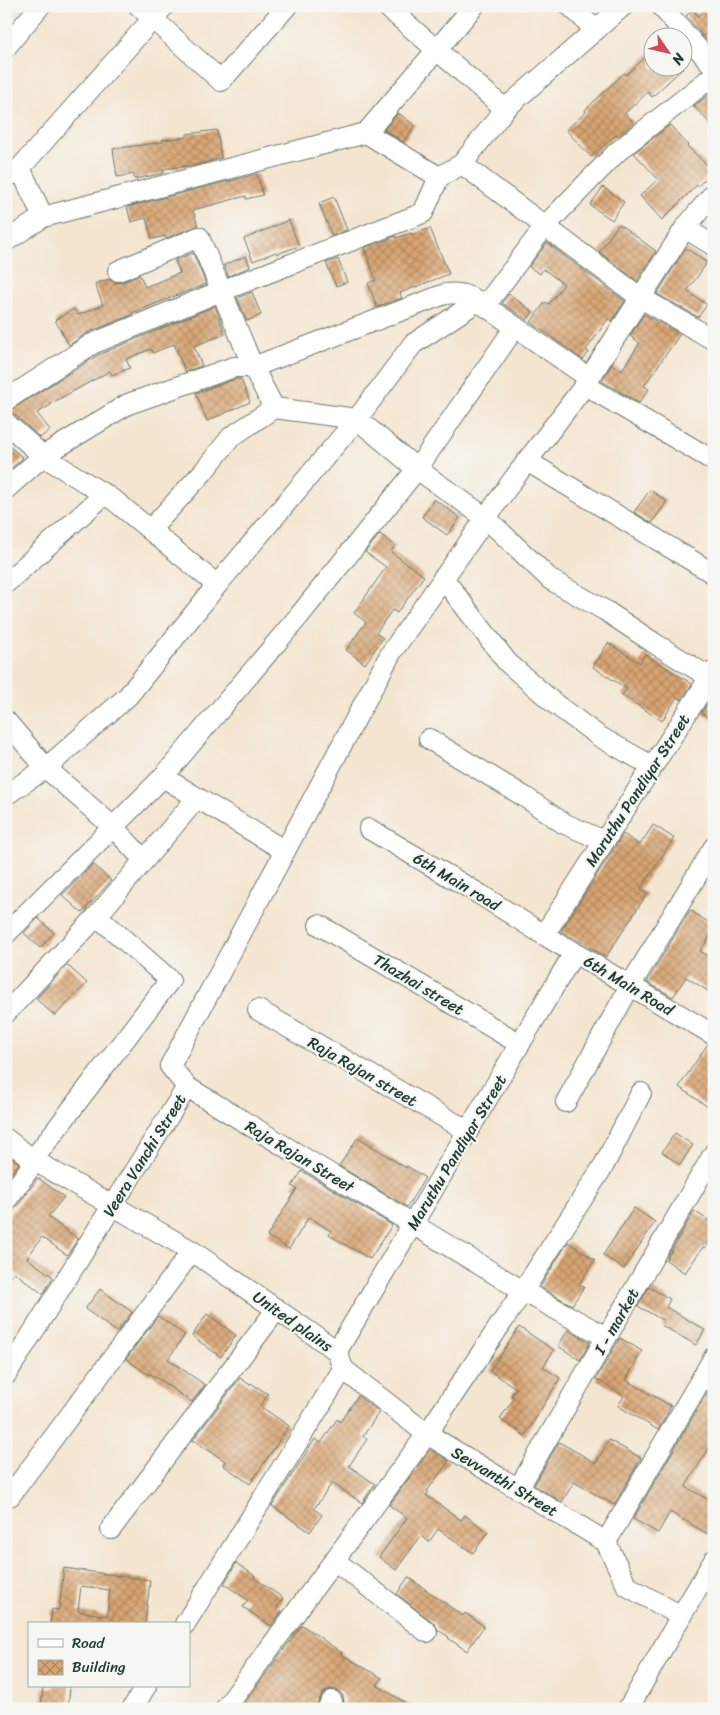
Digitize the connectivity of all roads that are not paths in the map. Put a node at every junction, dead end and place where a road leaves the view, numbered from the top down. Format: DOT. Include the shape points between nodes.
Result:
graph roads {
  1 [pos="40,6"];
  2 [pos="287,6"];
  3 [pos="386,6"];
  4 [pos="474,6"];
  5 [pos="570,6"];
  6 [pos="623,6"];
  7 [pos="660,6"];
  8 [pos="152,10"];
  9 [pos="596,30"];
  10 [pos="6,48"];
  11 [pos="437,50"];
  12 [pos="714,67"];
  13 [pos="714,75"];
  14 [pos="504,109"];
  15 [pos="366,133"];
  16 [pos="462,164"];
  17 [pos="13,173"];
  18 [pos="439,177"];
  19 [pos="714,193"];
  20 [pos="43,217"];
  21 [pos="545,226"];
  22 [pos="685,228"];
  23 [pos="6,241"];
  24 [pos="714,246"];
  25 [pos="118,271"];
  26 [pos="222,291"];
  27 [pos="642,298"];
  28 [pos="482,304"];
  29 [pos="515,327"];
  30 [pos="714,340"];
  31 [pos="253,367"];
  32 [pos="587,382"];
  33 [pos="6,400"];
  34 [pos="274,408"];
  35 [pos="357,419"];
  36 [pos="6,423"];
  37 [pos="43,456"];
  38 [pos="527,461"];
  39 [pos="714,461"];
  40 [pos="417,469"];
  41 [pos="6,488"];
  42 [pos="105,494"];
  43 [pos="486,518"];
  44 [pos="150,530"];
  45 [pos="714,574"];
  46 [pos="444,578"];
  47 [pos="6,583"];
  48 [pos="217,585"];
  49 [pos="712,676"];
  50 [pos="6,721"];
  51 [pos="429,739"];
  52 [pos="652,766"];
  53 [pos="46,768"];
  54 [pos="163,777"];
  55 [pos="6,794"];
  56 [pos="197,798"];
  57 [pos="113,827"];
  58 [pos="369,829"];
  59 [pos="604,842"];
  60 [pos="714,848"];
  61 [pos="285,852"];
  62 [pos="144,860"];
  63 [pos="97,916"];
  64 [pos="319,925"];
  65 [pos="7,931"];
  66 [pos="544,935"];
  67 [pos="574,953"];
  68 [pos="630,986"];
  69 [pos="258,1010"];
  70 [pos="6,1013"];
  71 [pos="714,1035"];
  72 [pos="520,1044"];
  73 [pos="187,1088"];
  74 [pos="641,1092"];
  75 [pos="566,1102"];
  76 [pos="468,1131"];
  77 [pos="6,1139"];
  78 [pos="714,1153"];
  79 [pos="35,1161"];
  80 [pos="6,1201"];
  81 [pos="112,1205"];
  82 [pos="413,1224"];
  83 [pos="192,1251"];
  84 [pos="523,1290"];
  85 [pos="277,1309"];
  86 [pos="606,1337"];
  87 [pos="714,1357"];
  88 [pos="340,1360"];
  89 [pos="6,1375"];
  90 [pos="427,1434"];
  91 [pos="518,1488"];
  92 [pos="7,1497"];
  93 [pos="111,1529"];
  94 [pos="606,1542"];
  95 [pos="334,1560"];
  96 [pos="714,1560"];
  97 [pos="681,1616"];
  98 [pos="186,1622"];
  99 [pos="427,1632"];
  100 [pos="145,1688"];
  101 [pos="132,1709"];
  102 [pos="225,1709"];
  103 [pos="628,1709"];
  1 -- 10 [label="street"];
  2 -- 8 [label="street" via="221,81"];
  3 -- 11 [label="street"];
  4 -- 11 [label="street"];
  5 -- 9 [label="street"];
  6 -- 9 [label="street"];
  7 -- 12 [label="street"];
  8 -- 17 [label="street"];
  9 -- 14 [label="street"];
  11 -- 14 [label="street"];
  11 -- 15 [label="street"];
  13 -- 21 [label="street" via="617,152"];
  14 -- 16 [label="street"];
  15 -- 18 [label="street"];
  15 -- 20 [label="street"];
  16 -- 18 [label="street"];
  16 -- 21 [label="street"];
  17 -- 20 [label="street"];
  18 -- 26 [label="street" via="423,213"];
  19 -- 22 [label="street"];
  20 -- 23 [label="street"];
  21 -- 27 [label="street"];
  21 -- 28 [label="street"];
  22 -- 24 [label="street"];
  22 -- 27 [label="street"];
  25 -- 26 [label="street" via="199,236"];
  26 -- 31 [label="street"];
  26 -- 33 [label="street" via="92,344"];
  27 -- 30 [label="street"];
  27 -- 32 [label="street"];
  28 -- 29 [label="street"];
  28 -- 31 [label="street" via="464,294 444,294"];
  28 -- 35 [label="street" via="413,344"];
  29 -- 32 [label="street"];
  29 -- 40 [label="street"];
  31 -- 34 [label="street"];
  31 -- 37 [label="street" via="234,367 128,404"];
  32 -- 38 [label="street"];
  32 -- 39 [label="street"];
  34 -- 35 [label="street"];
  34 -- 44 [label="street" via="230,437"];
  35 -- 40 [label="street"];
  35 -- 48 [label="street"];
  36 -- 37 [label="street"];
  37 -- 41 [label="street"];
  37 -- 42 [label="street"];
  38 -- 43 [label="street"];
  38 -- 45 [label="street"];
  40 -- 43 [label="street"];
  40 -- 54 [label="street"];
  42 -- 44 [label="street"];
  42 -- 47 [label="street"];
  43 -- 46 [label="street"];
  43 -- 49 [label="street" via="551,580"];
  44 -- 48 [label="street"];
  46 -- 52 [label="street" via="507,662 555,704 600,737"];
  46 -- 61 [label="street" via="391,653"];
  48 -- 53 [label="street" via="128,696"];
  49 -- 52 [label="street, Maruthu Pandiyar Street"];
  50 -- 53 [label="street"];
  51 -- 59 [label="street" via="563,823"];
  52 -- 59 [label="street, Maruthu Pandiyar Street"];
  53 -- 55 [label="street"];
  53 -- 57 [label="street"];
  54 -- 56 [label="street"];
  54 -- 57 [label="street"];
  56 -- 61 [label="street"];
  56 -- 62 [label="street"];
  57 -- 62 [label="street"];
  57 -- 65 [label="street"];
  58 -- 66 [label="street, 6th Main road"];
  59 -- 66 [label="street, Maruthu Pandiyar Street"];
  60 -- 68 [label="street"];
  61 -- 73 [label="street, Veera Vanchi Street" via="170,1066"];
  62 -- 63 [label="street"];
  63 -- 70 [label="street"];
  63 -- 79 [label="street" via="170,980"];
  64 -- 72 [label="street, Thazhai street"];
  66 -- 67 [label="street, 6th Main Road"];
  67 -- 68 [label="street, 6th Main Road"];
  67 -- 72 [label="street, Maruthu Pandiyar Street"];
  68 -- 71 [label="street, 6th Main Road"];
  68 -- 75 [label="street"];
  69 -- 76 [label="street, Raja Rajan street"];
  72 -- 76 [label="street, Maruthu Pandiyar Street"];
  73 -- 81 [label="street, Veera Vanchi Street"];
  73 -- 82 [label="street, Raja Rajan Street"];
  74 -- 84 [label="street" via="604,1166"];
  76 -- 82 [label="street, Maruthu Pandiyar Street"];
  77 -- 79 [label="street, United plains"];
  78 -- 86 [label="street, I - market"];
  79 -- 80 [label="street"];
  79 -- 81 [label="street, United plains"];
  81 -- 83 [label="street, United plains"];
  81 -- 89 [label="street, Veera Vanchi Street"];
  82 -- 84 [label="street, Raja Rajan Street"];
  82 -- 88 [label="street, Maruthu Pandiyar Street"];
  83 -- 85 [label="street, United plains"];
  83 -- 92 [label="street"];
  84 -- 86 [label="street, I - market"];
  84 -- 90 [label="street"];
  85 -- 88 [label="street, United plains"];
  85 -- 93 [label="street"];
  86 -- 91 [label="street, I - market"];
  87 -- 94 [label="street"];
  88 -- 90 [label="street, United plains"];
  88 -- 98 [label="street, Maruthu Pandiyar Street"];
  90 -- 91 [label="street, Sevvanthi Street"];
  90 -- 95 [label="street"];
  91 -- 94 [label="street, Sevvanthi Street"];
  94 -- 97 [label="street" via="627,1586"];
  95 -- 99 [label="street"];
  95 -- 102 [label="street"];
  96 -- 97 [label="street"];
  97 -- 103 [label="street"];
  100 -- 101 [label="street"];
}
